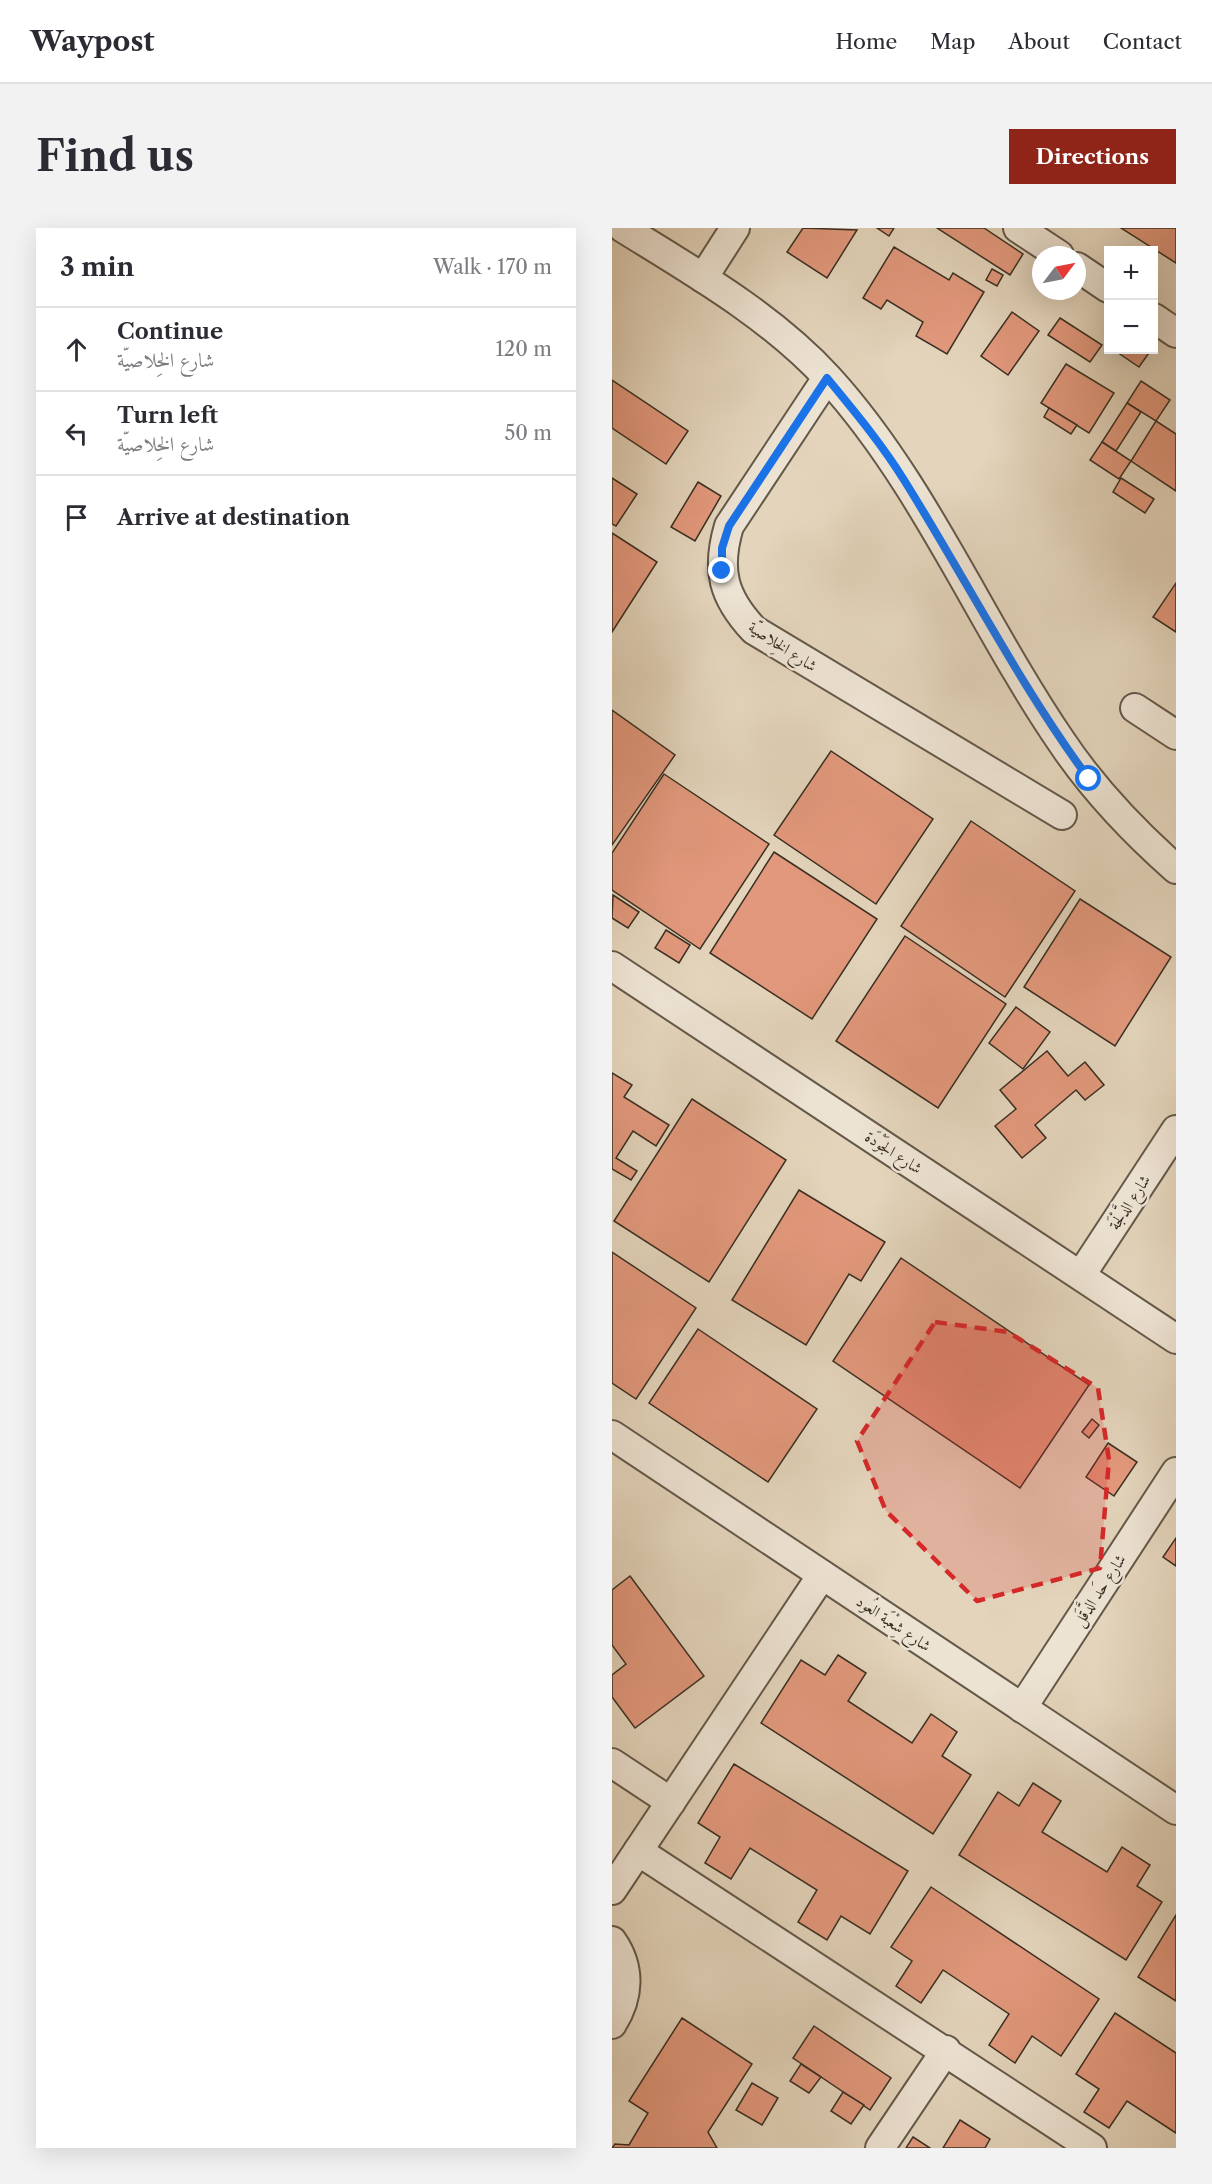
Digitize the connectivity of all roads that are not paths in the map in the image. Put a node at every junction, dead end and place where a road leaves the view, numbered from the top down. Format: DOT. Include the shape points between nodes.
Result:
graph roads {
  1 [pos="623,228"];
  2 [pos="735,228"];
  3 [pos="1018,228"];
  4 [pos="1045,246"];
  5 [pos="1086,273"];
  6 [pos="703,278"];
  7 [pos="1104,285"];
  8 [pos="1158,321"];
  9 [pos="1176,333"];
  10 [pos="827,378"];
  11 [pos="1135,708"];
  12 [pos="1176,735"];
  13 [pos="1062,815"];
  14 [pos="1176,869"];
  15 [pos="612,966"];
  16 [pos="1176,1130"];
  17 [pos="1081,1275"];
  18 [pos="1176,1340"];
  19 [pos="612,1436"];
  20 [pos="1176,1472"];
  21 [pos="822,1575"];
  22 [pos="1022,1707"];
  23 [pos="612,1763"];
  24 [pos="671,1802"];
  25 [pos="1176,1810"];
  26 [pos="638,1851"];
  27 [pos="612,1890"];
  28 [pos="612,1941"];
  29 [pos="612,2024"];
  30 [pos="946,2050"];
  31 [pos="880,2148"];
  32 [pos="1092,2148"];
  1 -- 6 [label="street"];
  2 -- 6 [label="street"];
  3 -- 4 [label="street"];
  5 -- 7 [label="street"];
  6 -- 10 [label="street" via="784,338"];
  8 -- 9 [label="street"];
  10 -- 13 [label="street, شارع الخِلاصيّة" via="729,526 722,560 727,593 754,630"];
  10 -- 14 [label="street" via="903,479 1062,743 1118,813"];
  11 -- 12 [label="street"];
  15 -- 17 [label="street, شارع الجَوْدَة"];
  16 -- 17 [label="street, شارع الدَّلْجَة"];
  17 -- 18 [label="street, شارع الجَوْدَة"];
  19 -- 21 [label="street, شارع شِعْبَة العُود"];
  20 -- 22 [label="street, شارع حَد الدَّقَل"];
  21 -- 22 [label="street, شارع شِعْبَة العُود"];
  21 -- 24 [label="street"];
  22 -- 25 [label="street, شارع شِعْبَة العُود"];
  23 -- 24 [label="street"];
  24 -- 26 [label="street"];
  26 -- 27 [label="street"];
  26 -- 30 [label="street"];
  28 -- 29 [label="street" via="623,1963 626,1981 624,1999"];
  30 -- 31 [label="street"];
  30 -- 32 [label="street"];
}
